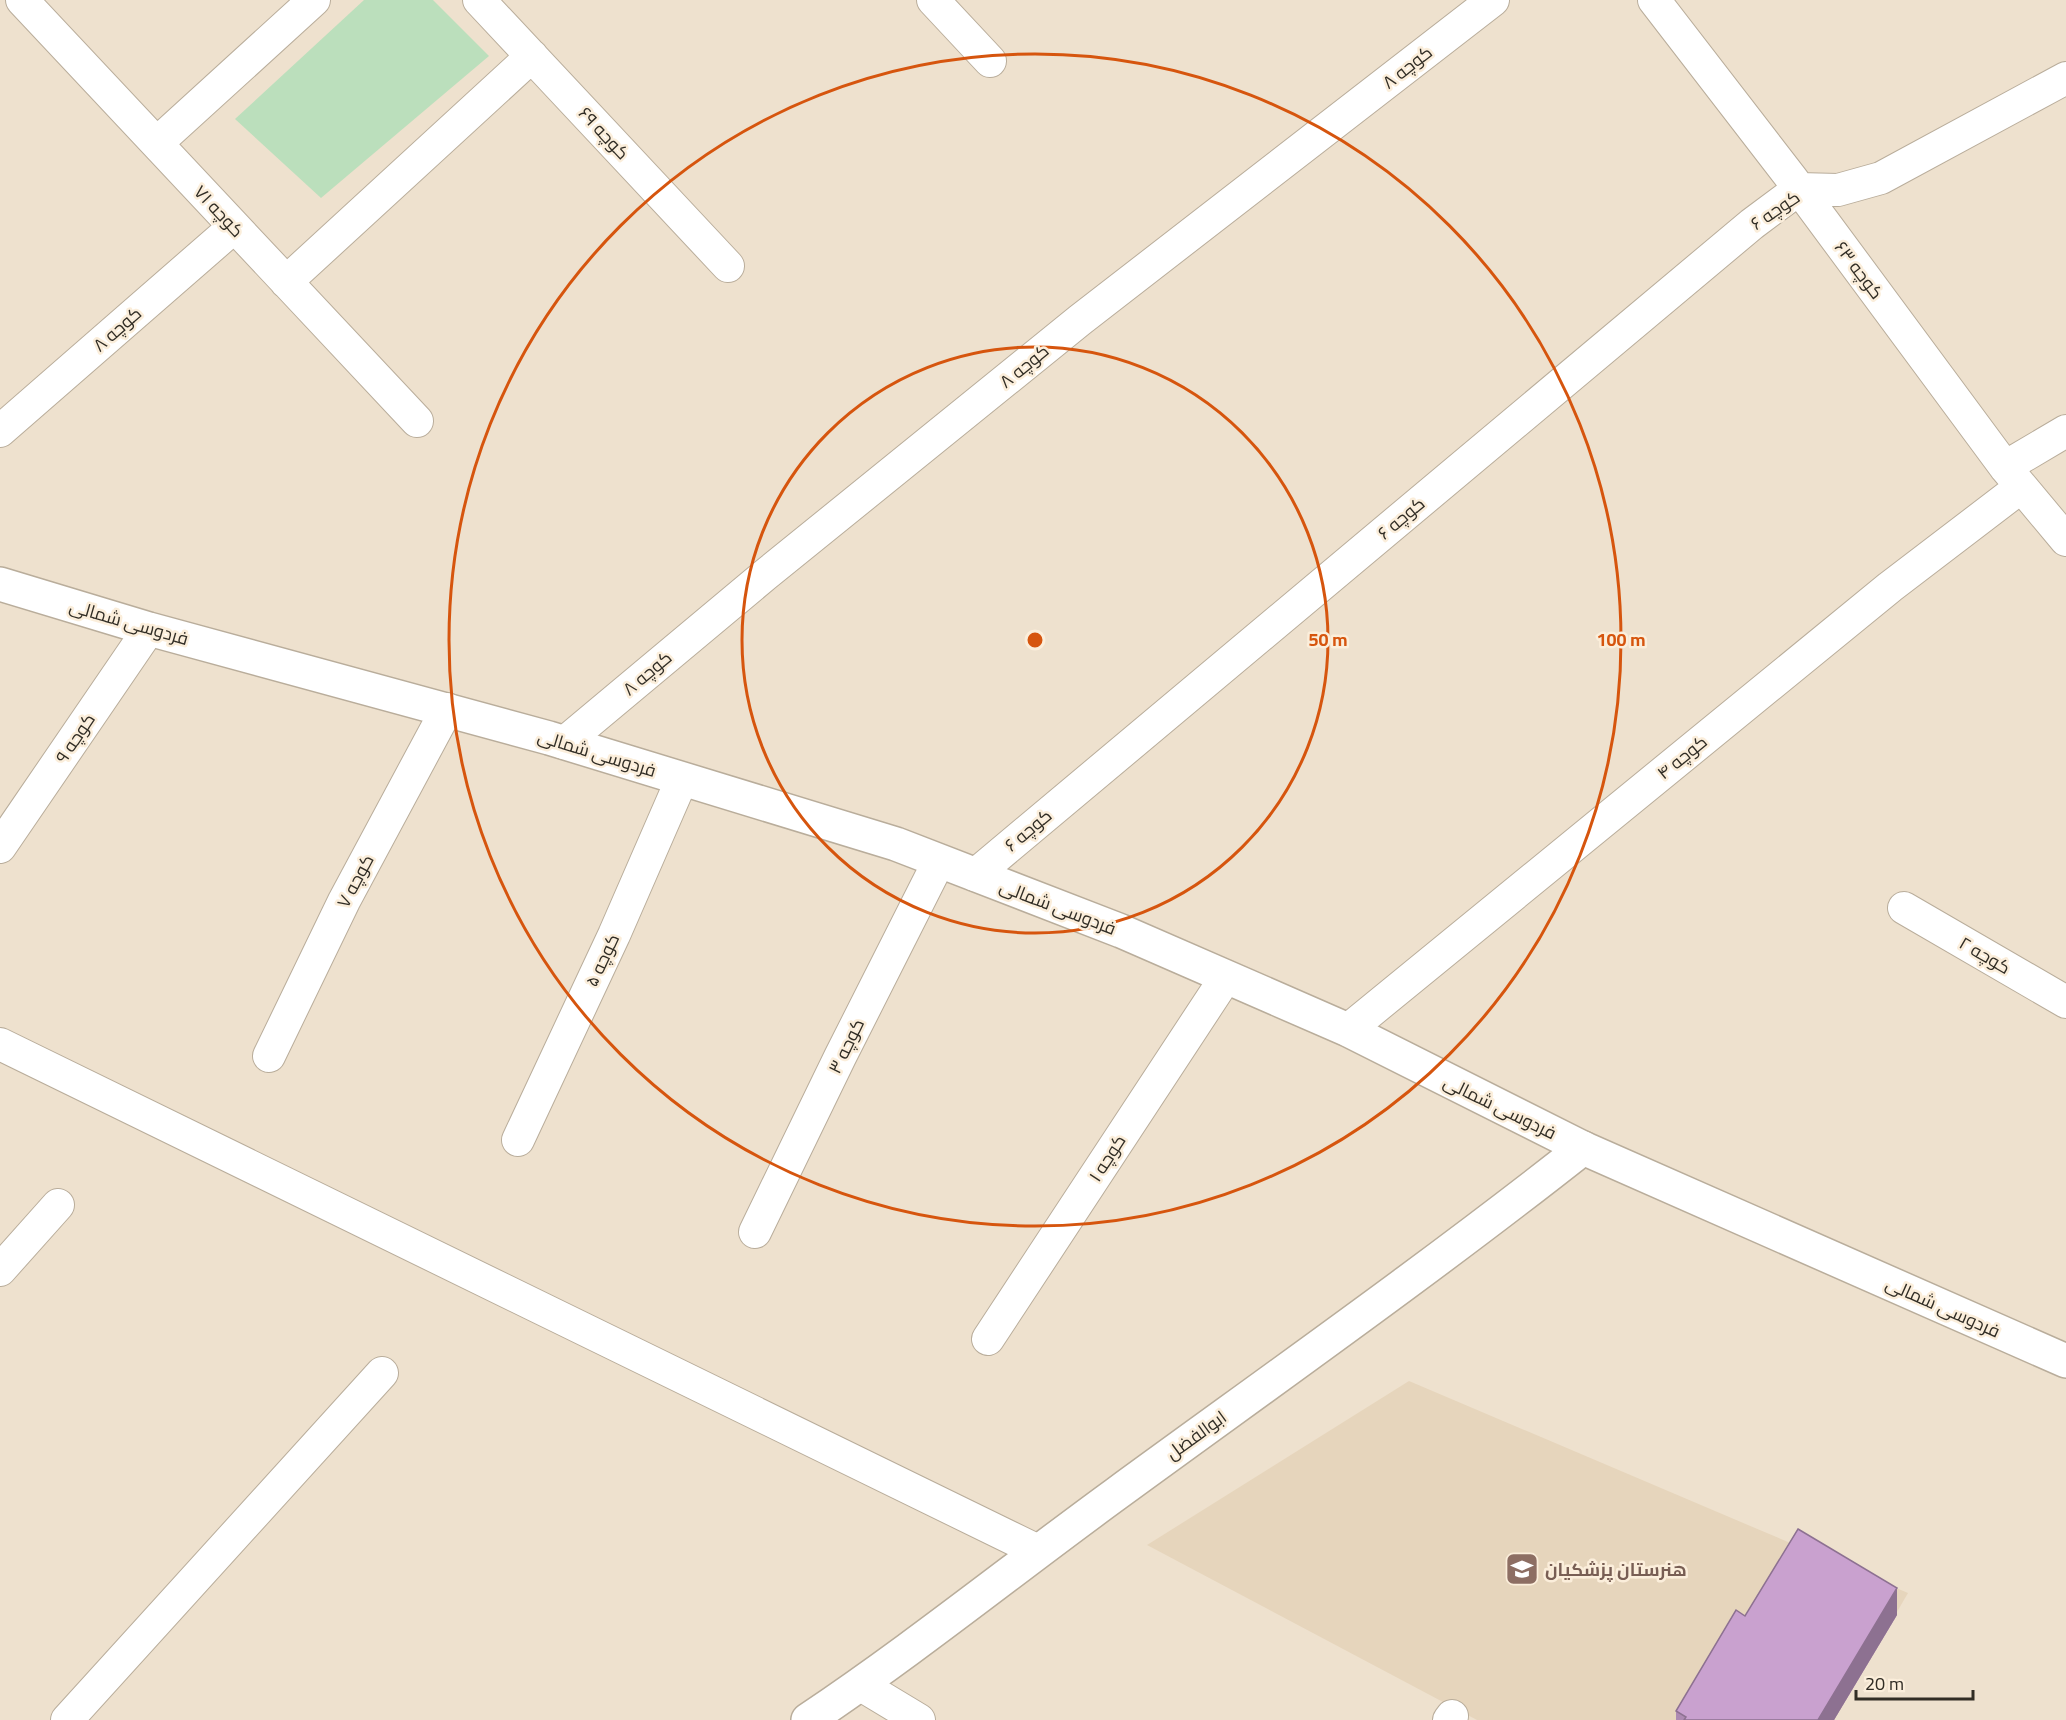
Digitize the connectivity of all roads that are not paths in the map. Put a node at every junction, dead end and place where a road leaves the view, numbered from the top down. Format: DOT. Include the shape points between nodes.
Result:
graph roads {
  1 [pos="22,0"];
  2 [pos="314,0"];
  3 [pos="933,0"];
  4 [pos="1493,0"];
  5 [pos="1654,0"];
  6 [pos="482,1"];
  7 [pos="532,56"];
  8 [pos="990,61"];
  9 [pos="2066,78"];
  10 [pos="157,142"];
  11 [pos="1799,189"];
  12 [pos="234,226"];
  13 [pos="728,266"];
  14 [pos="286,282"];
  15 [pos="417,421"];
  16 [pos="0,430"];
  17 [pos="2066,431"];
  18 [pos="2013,477"];
  19 [pos="2066,540"];
  20 [pos="0,584"];
  21 [pos="149,629"];
  22 [pos="447,710"];
  23 [pos="564,743"];
  24 [pos="682,779"];
  25 [pos="0,847"];
  26 [pos="939,861"];
  27 [pos="975,875"];
  28 [pos="1904,908"];
  29 [pos="1226,977"];
  30 [pos="2066,1002"];
  31 [pos="1348,1030"];
  32 [pos="0,1044"];
  33 [pos="269,1056"];
  34 [pos="518,1140"];
  35 [pos="1582,1148"];
  36 [pos="58,1205"];
  37 [pos="755,1232"];
  38 [pos="0,1270"];
  39 [pos="988,1339"];
  40 [pos="2066,1361"];
  41 [pos="382,1373"];
  42 [pos="1038,1551"];
  43 [pos="861,1685"];
  44 [pos="67,1720"];
  45 [pos="808,1720"];
  46 [pos="919,1720"];
  1 -- 10 [label="street, کوچه ۷۱"];
  2 -- 10 [label="street"];
  3 -- 8 [label="street"];
  4 -- 23 [label="street, کوچه ۸" via="1080,320"];
  5 -- 11 [label="street, کوچه ۶۳"];
  6 -- 7 [label="street, کوچه ۶۹"];
  7 -- 13 [label="street, کوچه ۶۹"];
  7 -- 14 [label="street"];
  9 -- 11 [label="street, کوچه ۶" via="1881,178 1838,190"];
  10 -- 12 [label="street, کوچه ۷۱"];
  11 -- 18 [label="street, کوچه ۶۳"];
  11 -- 27 [label="street, کوچه ۶" via="1752,224"];
  12 -- 14 [label="street, کوچه ۷۱"];
  12 -- 16 [label="street, کوچه ۸"];
  14 -- 15 [label="street, کوچه ۷۱"];
  17 -- 18 [label="street, کوچه ۴"];
  18 -- 19 [label="street, کوچه ۶۳"];
  18 -- 31 [label="street, کوچه ۴" via="1890,587"];
  20 -- 21 [label="main road, فردوسی شمالی"];
  21 -- 22 [label="main road, فردوسی شمالی"];
  21 -- 25 [label="street, کوچه ۹"];
  22 -- 23 [label="main road, فردوسی شمالی"];
  22 -- 33 [label="street, کوچه ۷" via="344,900"];
  23 -- 24 [label="main road, فردوسی شمالی"];
  24 -- 26 [label="main road, فردوسی شمالی" via="896,844"];
  24 -- 34 [label="street, کوچه ۵"];
  26 -- 27 [label="main road, فردوسی شمالی"];
  26 -- 37 [label="street, کوچه ۳"];
  27 -- 29 [label="main road, فردوسی شمالی" via="1121,931"];
  28 -- 30 [label="street, کوچه ۲"];
  29 -- 31 [label="main road, فردوسی شمالی"];
  29 -- 39 [label="street, کوچه ۱"];
  31 -- 35 [label="main road, فردوسی شمالی"];
  32 -- 42 [label="street"];
  35 -- 40 [label="main road, فردوسی شمالی"];
  35 -- 42 [label="main road, ابوالفضل" via="1502,1212"];
  36 -- 38 [label="street"];
  41 -- 44 [label="street"];
  42 -- 43 [label="main road, ابوالفضل"];
  43 -- 45 [label="main road, ابوالفضل"];
  43 -- 46 [label="street"];
}
